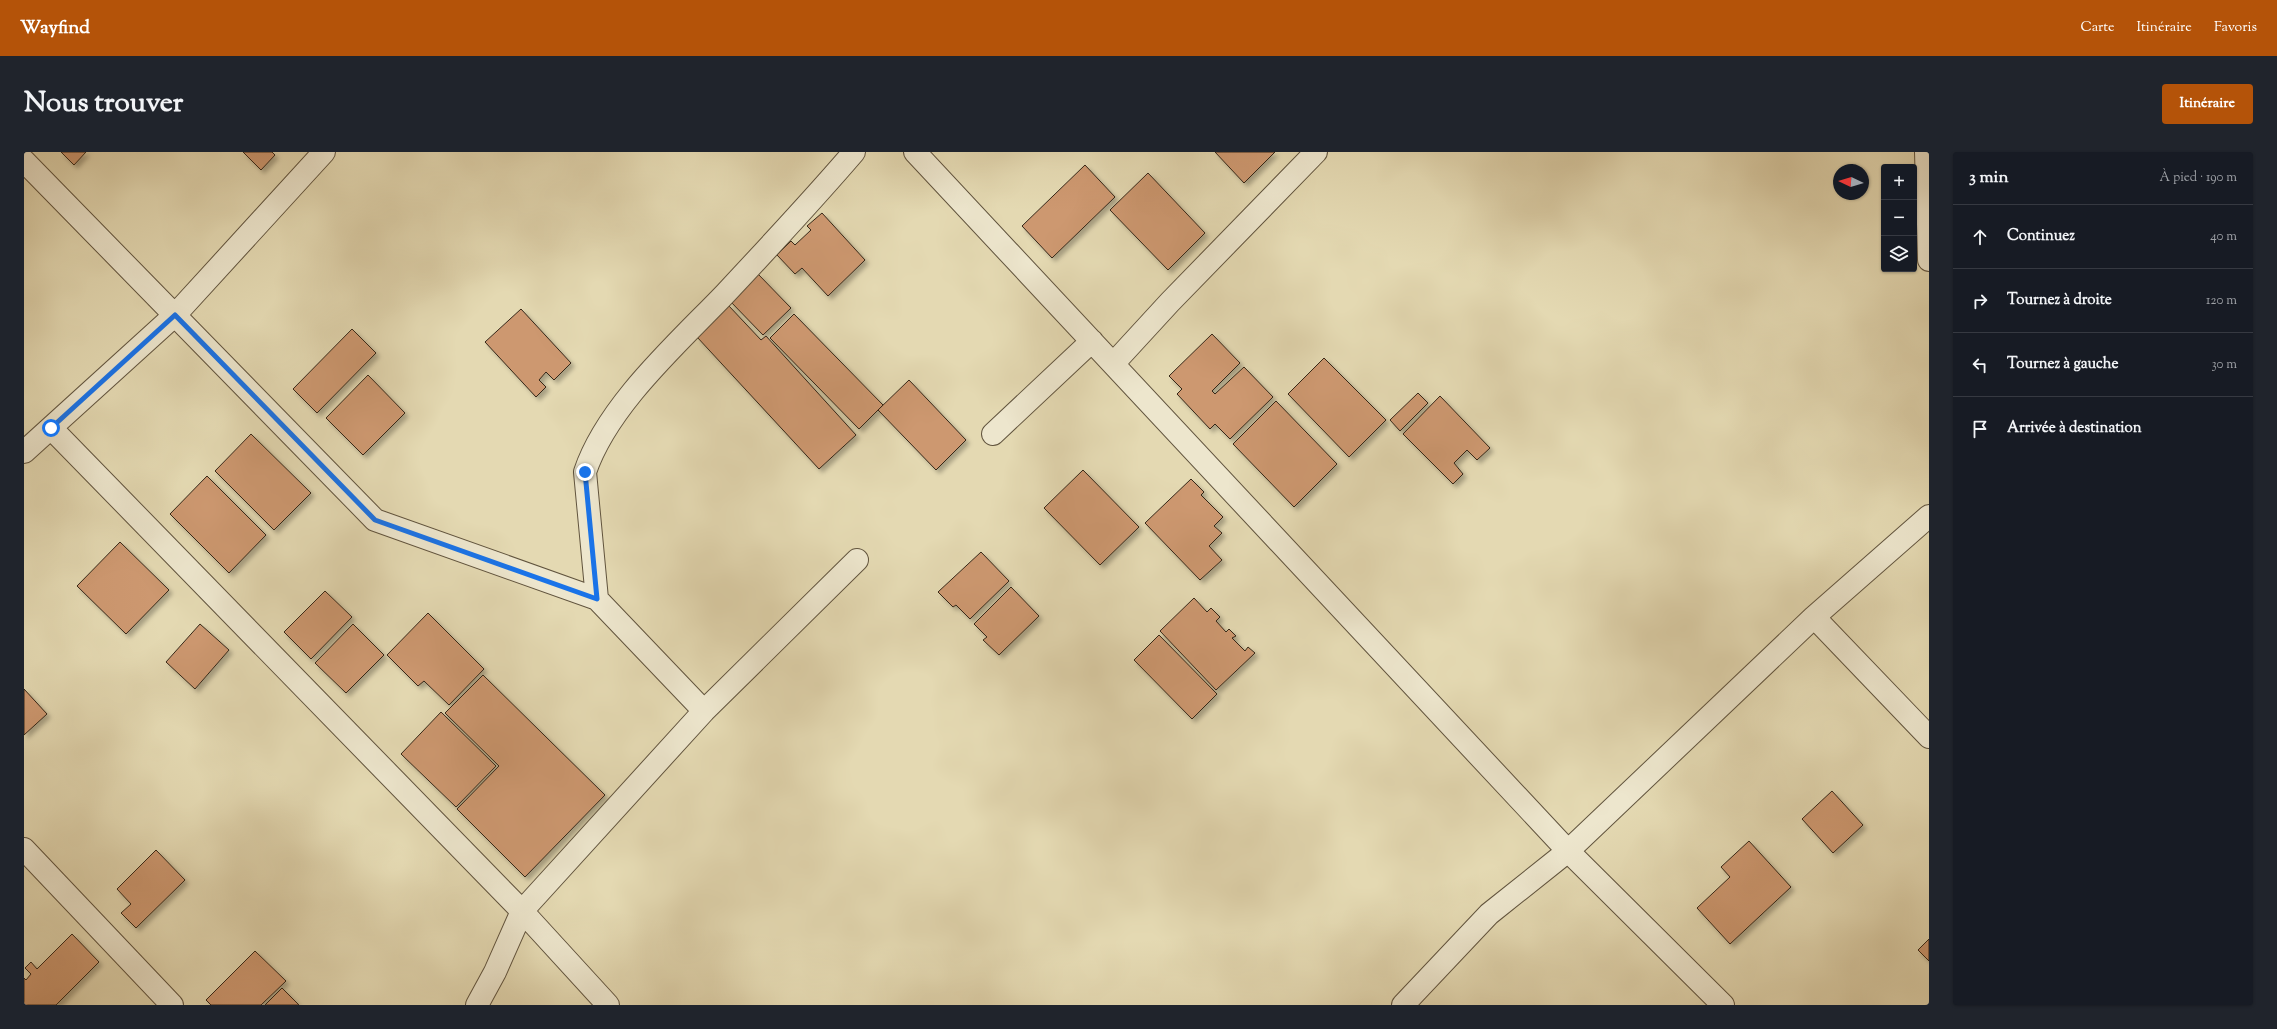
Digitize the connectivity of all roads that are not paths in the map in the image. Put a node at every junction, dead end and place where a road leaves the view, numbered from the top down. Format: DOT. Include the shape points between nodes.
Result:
graph roads {
  1 [pos="324,152"];
  2 [pos="854,152"];
  3 [pos="915,152"];
  4 [pos="1316,152"];
  5 [pos="1926,152"];
  6 [pos="24,161"];
  7 [pos="1929,260"];
  8 [pos="175,315"];
  9 [pos="1092,341"];
  10 [pos="1113,364"];
  11 [pos="51,428"];
  12 [pos="993,434"];
  13 [pos="24,452"];
  14 [pos="1929,516"];
  15 [pos="857,560"];
  16 [pos="597,599"];
  17 [pos="1814,616"];
  18 [pos="704,711"];
  19 [pos="1929,737"];
  20 [pos="24,848"];
  21 [pos="1568,851"];
  22 [pos="522,911"];
  23 [pos="172,1005"];
  24 [pos="477,1005"];
  25 [pos="608,1005"];
  26 [pos="1402,1005"];
  27 [pos="1723,1005"];
  1 -- 8 [label="street"];
  2 -- 16 [label="street" via="796,219 644,380 605,428 585,472"];
  3 -- 9 [label="street"];
  4 -- 10 [label="street"];
  5 -- 7 [label="street"];
  6 -- 8 [label="street"];
  8 -- 11 [label="street"];
  8 -- 16 [label="street" via="375,520"];
  9 -- 10 [label="street"];
  9 -- 12 [label="street"];
  10 -- 21 [label="street"];
  11 -- 13 [label="street"];
  11 -- 22 [label="street"];
  14 -- 17 [label="street"];
  15 -- 18 [label="street"];
  16 -- 18 [label="street"];
  17 -- 19 [label="street"];
  17 -- 21 [label="street"];
  18 -- 22 [label="street"];
  20 -- 23 [label="street"];
  21 -- 26 [label="street" via="1489,914"];
  21 -- 27 [label="street"];
  22 -- 24 [label="street"];
  22 -- 25 [label="street"];
}
